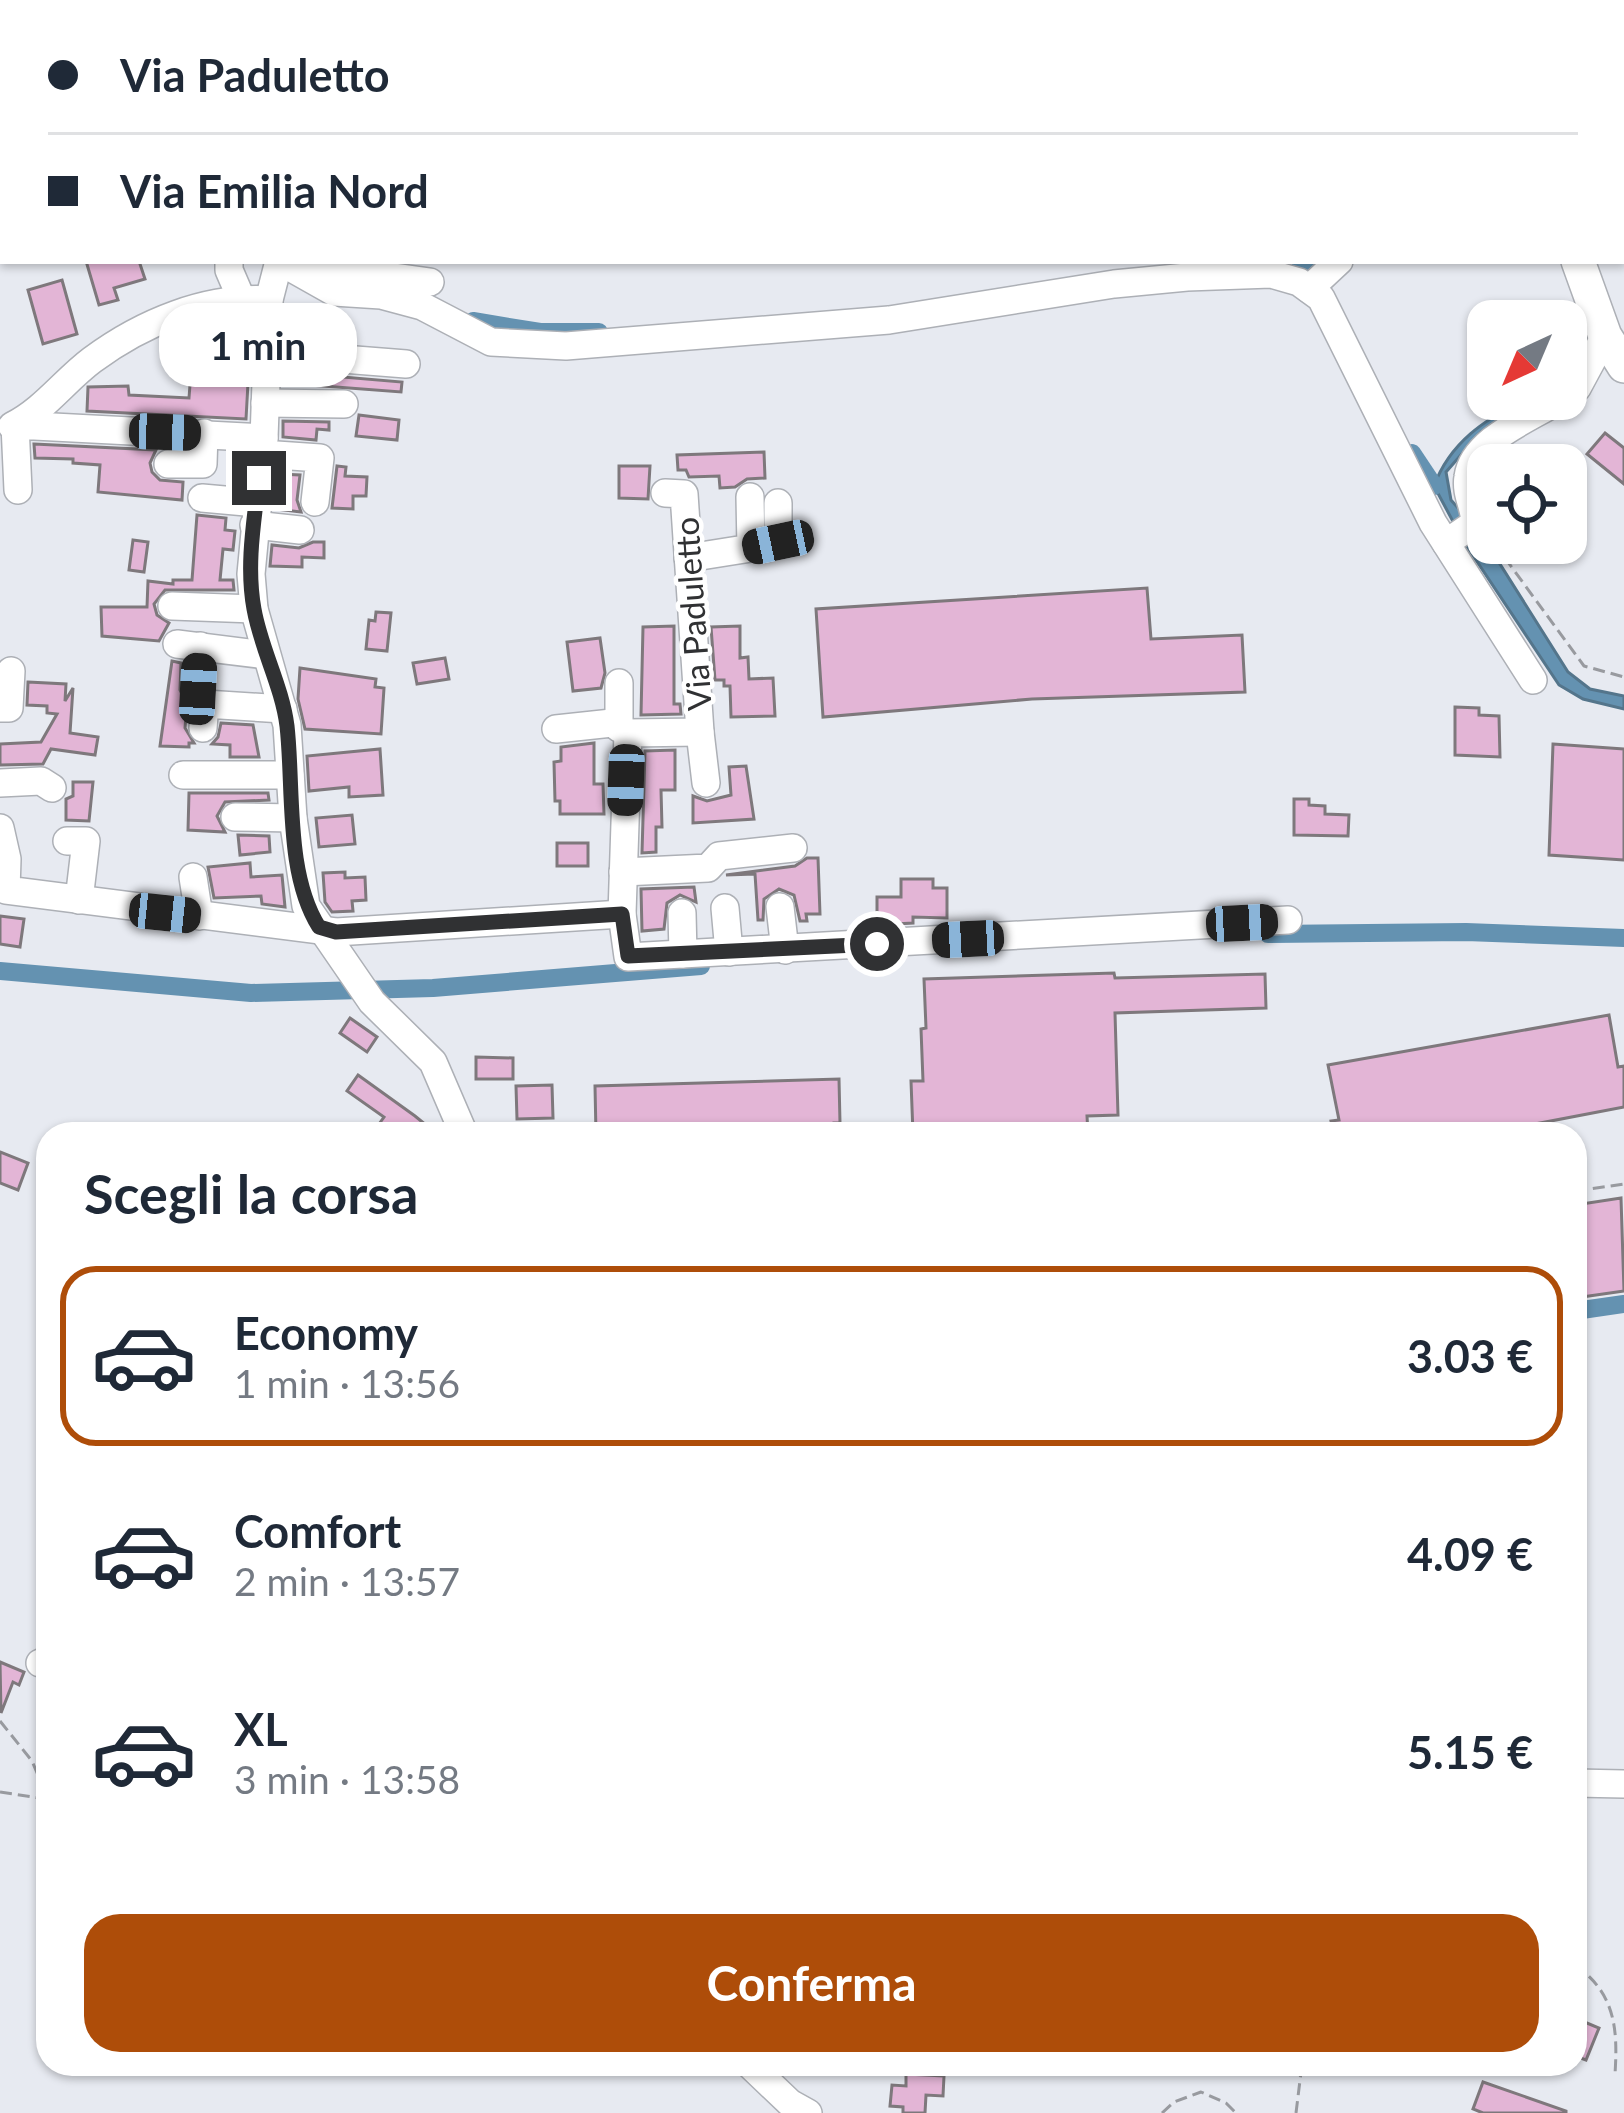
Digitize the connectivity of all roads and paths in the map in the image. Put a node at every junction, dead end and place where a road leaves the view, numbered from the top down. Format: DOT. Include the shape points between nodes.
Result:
graph roads {
  1 [pos="230,264"];
  2 [pos="277,264"];
  3 [pos="284,264"];
  4 [pos="316,264"];
  5 [pos="1336,264"];
  6 [pos="1579,264"];
  7 [pos="1592,264"];
  8 [pos="430,282"];
  9 [pos="1309,289"];
  10 [pos="1591,297"];
  11 [pos="255,299"];
  12 [pos="1605,336"];
  13 [pos="267,352"];
  14 [pos="406,364"];
  15 [pos="1624,366"];
  16 [pos="1587,369"];
  17 [pos="265,403"];
  18 [pos="344,404"];
  19 [pos="1524,420"];
  20 [pos="8,428"];
  21 [pos="204,433"];
  22 [pos="1490,444"];
  23 [pos="263,446"];
  24 [pos="169,464"];
  25 [pos="18,490"];
  26 [pos="665,493"];
  27 [pos="750,497"];
  28 [pos="202,499"];
  29 [pos="316,502"];
  30 [pos="778,503"];
  31 [pos="255,514"];
  32 [pos="300,530"];
  33 [pos="1467,537"];
  34 [pos="751,548"];
  35 [pos="688,557"];
  36 [pos="1479,564"];
  37 [pos="1491,564"];
  38 [pos="172,606"];
  39 [pos="254,609"];
  40 [pos="266,655"];
  41 [pos="11,671"];
  42 [pos="1624,677"];
  43 [pos="1533,680"];
  44 [pos="619,683"];
  45 [pos="198,689"];
  46 [pos="0,708"];
  47 [pos="284,709"];
  48 [pos="707,718"];
  49 [pos="203,728"];
  50 [pos="556,729"];
  51 [pos="623,731"];
  52 [pos="183,775"];
  53 [pos="290,775"];
  54 [pos="0,783"];
  55 [pos="706,783"];
  56 [pos="52,788"];
  57 [pos="235,817"];
  58 [pos="292,818"];
  59 [pos="0,828"];
  60 [pos="67,842"];
  61 [pos="794,848"];
  62 [pos="623,872"];
  63 [pos="193,878"];
  64 [pos="3,890"];
  65 [pos="80,900"];
  66 [pos="780,907"];
  67 [pos="725,908"];
  68 [pos="682,913"];
  69 [pos="622,914"];
  70 [pos="199,916"];
  71 [pos="1288,920"];
  72 [pos="319,927"];
  73 [pos="785,950"];
  74 [pos="729,952"];
  75 [pos="683,954"];
  76 [pos="459,1122"];
  77 [pos="1624,1184"];
  78 [pos="1587,1189"];
  79 [pos="0,1721"];
  80 [pos="36,1770"];
  81 [pos="1587,1783"];
  82 [pos="1624,1784"];
  83 [pos="0,1792"];
  84 [pos="36,1796"];
  85 [pos="1587,1972"];
  86 [pos="1616,2074"];
  87 [pos="762,2076"];
  88 [pos="1301,2076"];
  89 [pos="808,2113"];
  90 [pos="1162,2113"];
  91 [pos="1235,2113"];
  92 [pos="1296,2113"];
  1 -- 11 [label="street"];
  2 -- 11 [label="street"];
  3 -- 9 [label="street" via="334,292 422,306 491,342 566,346 889,320 1187,277 1271,274"];
  4 -- 8 [label="street"];
  5 -- 9 [label="street"];
  6 -- 10 [label="main road"];
  7 -- 10 [label="street"];
  9 -- 33 [label="street"];
  10 -- 12 [label="main road"];
  11 -- 13 [label="street"];
  11 -- 20 [label="street" via="158,320"];
  12 -- 15 [label="main road"];
  12 -- 16 [label="street"];
  13 -- 14 [label="street"];
  13 -- 17 [label="street"];
  17 -- 18 [label="street"];
  17 -- 23 [label="street"];
  19 -- 22 [label="street"];
  20 -- 21 [label="street"];
  20 -- 25 [label="street"];
  21 -- 23 [label="street"];
  21 -- 24 [label="street" via="203,464"];
  23 -- 29 [label="street" via="320,458"];
  23 -- 31 [label="street"];
  26 -- 35 [label="street, Via Paduletto" via="684,494"];
  27 -- 34 [label="street"];
  28 -- 31 [label="street"];
  30 -- 34 [label="street" via="778,542"];
  31 -- 32 [label="street"];
  31 -- 39 [label="street"];
  34 -- 35 [label="street"];
  35 -- 48 [label="street, Via Paduletto"];
  36 -- 43 [label="street"];
  37 -- 42 [label="path" via="1584,666"];
  38 -- 39 [label="street"];
  39 -- 40 [label="street"];
  40 -- 45 [label="street" via="188,645"];
  40 -- 47 [label="street"];
  41 -- 46 [label="street" via="9,708"];
  44 -- 51 [label="street"];
  47 -- 49 [label="street" via="205,704"];
  47 -- 53 [label="street"];
  48 -- 51 [label="street, Via Paduletto"];
  48 -- 55 [label="street"];
  50 -- 51 [label="street, Via Paduletto" via="612,724"];
  51 -- 62 [label="street"];
  52 -- 53 [label="street"];
  53 -- 58 [label="street"];
  54 -- 56 [label="street"];
  57 -- 58 [label="street"];
  58 -- 72 [label="street" via="306,906"];
  59 -- 64 [label="street"];
  60 -- 65 [label="street" via="86,841"];
  61 -- 62 [label="street" via="719,856 708,868"];
  62 -- 69 [label="street"];
  63 -- 70 [label="street"];
  64 -- 65 [label="street"];
  65 -- 70 [label="street"];
  66 -- 73 [label="street"];
  67 -- 74 [label="street"];
  68 -- 75 [label="street"];
  69 -- 72 [label="street"];
  69 -- 75 [label="street" via="628,956"];
  70 -- 72 [label="street"];
  71 -- 73 [label="street"];
  72 -- 76 [label="street" via="372,1002 433,1062"];
  73 -- 74 [label="street"];
  74 -- 75 [label="street"];
  77 -- 78 [label="path"];
  79 -- 80 [label="path"];
  81 -- 82 [label="street"];
  83 -- 84 [label="path"];
  85 -- 86 [label="path" via="1608,1999 1617,2030"];
  87 -- 89 [label="street"];
  88 -- 92 [label="path"];
  90 -- 91 [label="path" via="1201,2092"];
}
